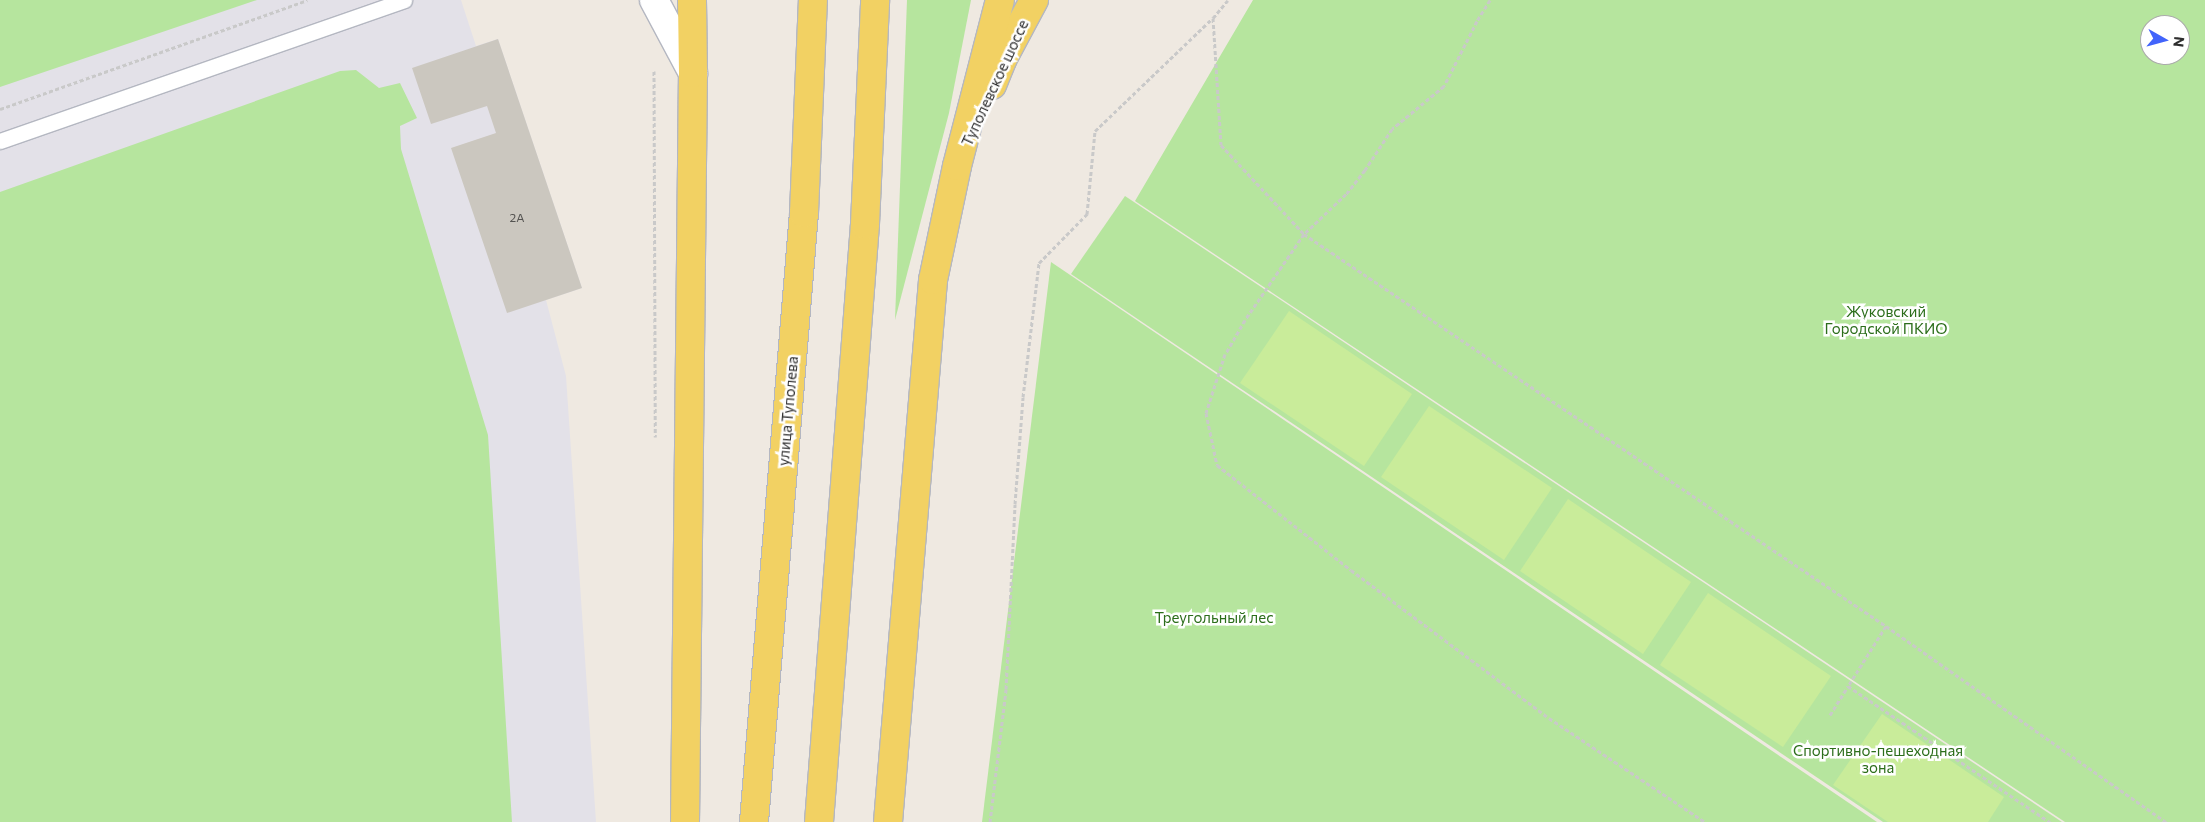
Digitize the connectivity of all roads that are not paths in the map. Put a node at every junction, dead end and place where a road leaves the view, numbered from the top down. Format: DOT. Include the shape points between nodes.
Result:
graph roads {
  1 [pos="404,0"];
  2 [pos="654,0"];
  3 [pos="692,0"];
  4 [pos="812,0"];
  5 [pos="875,0"];
  6 [pos="1000,0"];
  7 [pos="1034,0"];
  8 [pos="693,74"];
  9 [pos="0,142"];
  10 [pos="957,166"];
  11 [pos="684,822"];
  12 [pos="754,822"];
  13 [pos="819,822"];
  14 [pos="888,822"];
  1 -- 9 [label="lane"];
  2 -- 8 [label="street"];
  3 -- 8 [label="main road"];
  4 -- 12 [label="main road, улица Туполева" via="804,213"];
  5 -- 13 [label="main road" via="865,224"];
  6 -- 10 [label="main road"];
  7 -- 10 [label="main road, Туполевское шоссе" via="1002,60"];
  8 -- 11 [label="main road"];
  10 -- 14 [label="main road" via="933,280"];
}
